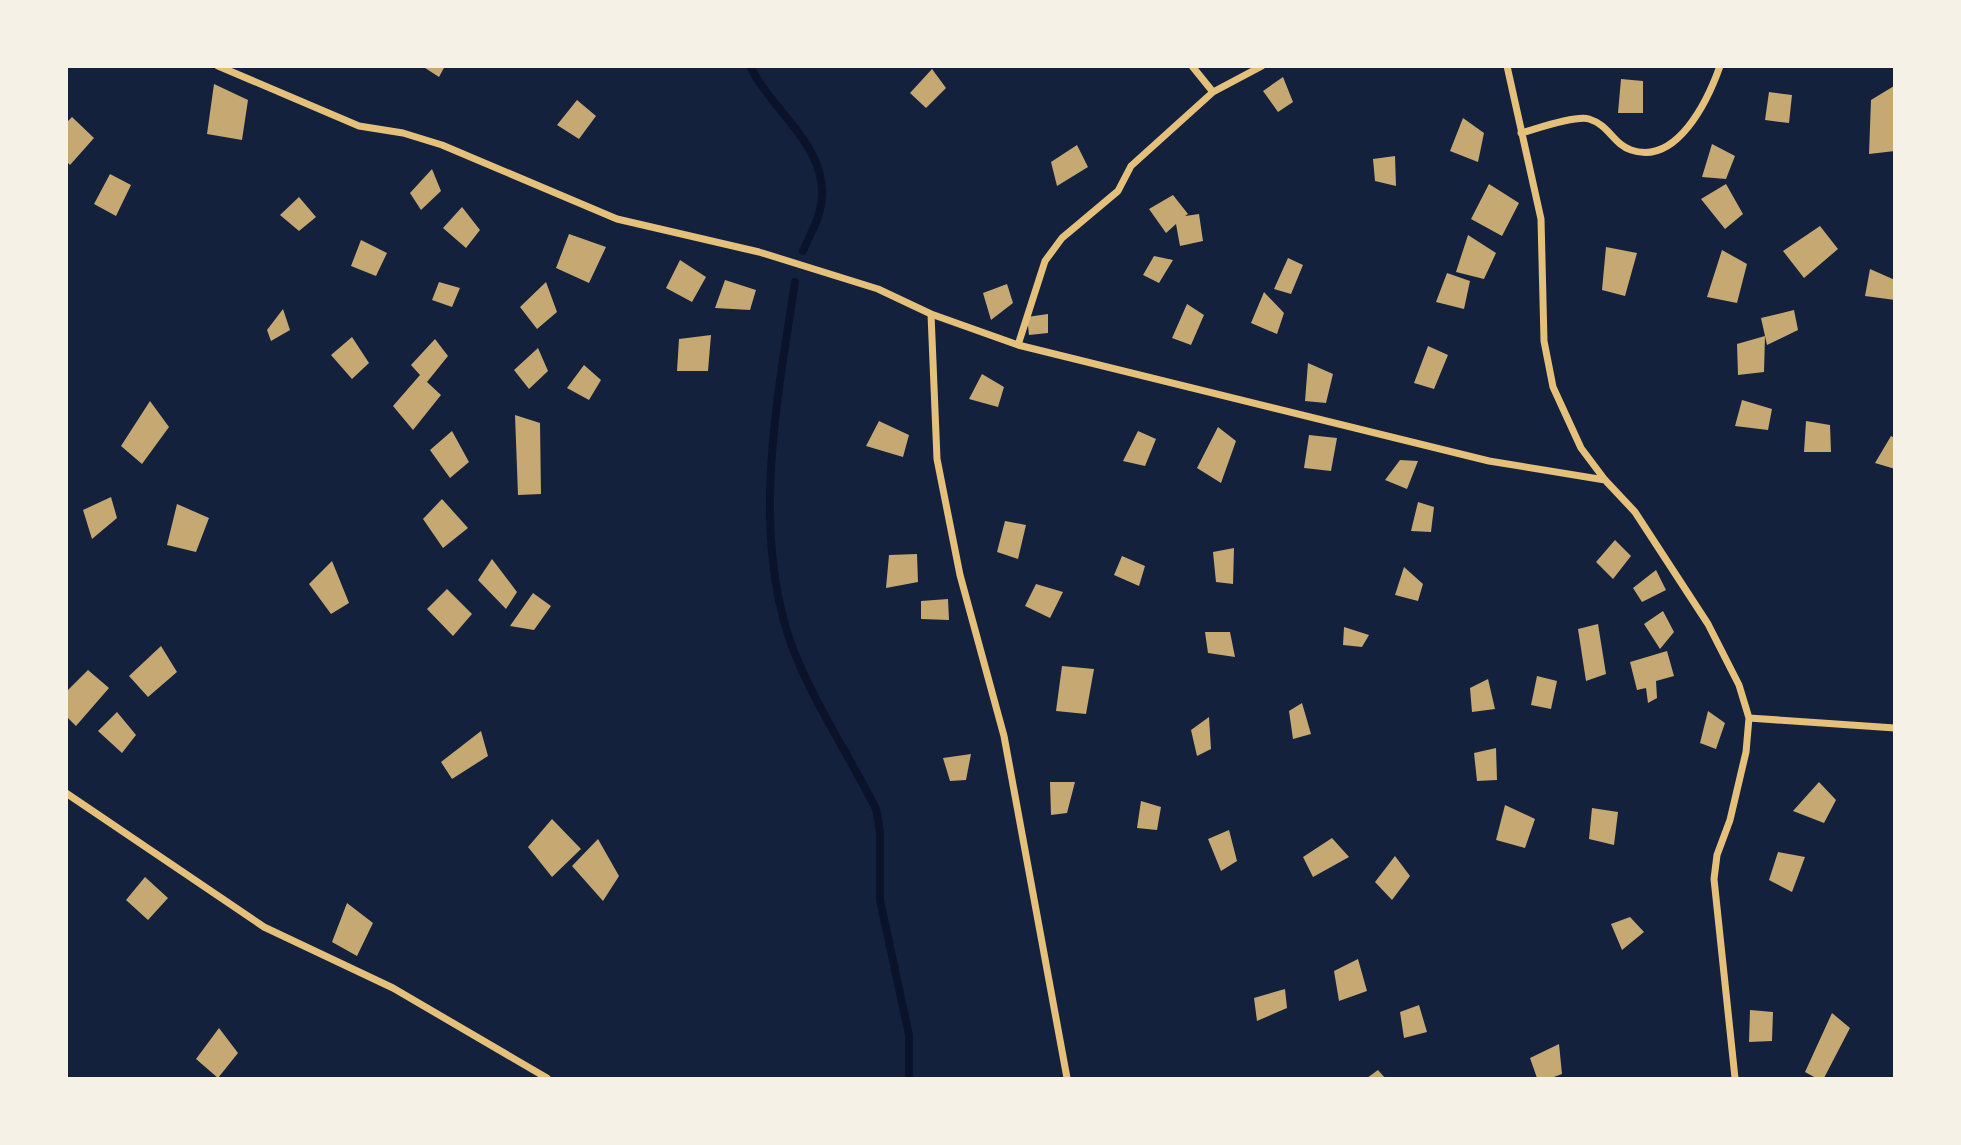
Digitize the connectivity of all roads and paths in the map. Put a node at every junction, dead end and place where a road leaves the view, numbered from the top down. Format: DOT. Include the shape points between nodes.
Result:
graph roads {
  1 [pos="218,66"];
  2 [pos="1192,66"];
  3 [pos="1262,66"];
  4 [pos="1507,66"];
  5 [pos="1720,66"];
  6 [pos="1213,92"];
  7 [pos="1521,133"];
  8 [pos="931,314"];
  9 [pos="1018,345"];
  10 [pos="1605,481"];
  11 [pos="1749,718"];
  12 [pos="1895,728"];
  13 [pos="66,793"];
  14 [pos="547,1079"];
  15 [pos="1067,1079"];
  16 [pos="1735,1079"];
  1 -- 8 [label="street" via="359,126 442,145 617,219 759,252 878,289"];
  2 -- 6 [label="street"];
  3 -- 6 [label="street"];
  4 -- 7 [label="street"];
  5 -- 7 [label="street" via="1705,103 1685,131 1657,152 1633,151 1617,143 1608,128 1587,118"];
  6 -- 9 [label="street" via="1131,166 1118,191 1062,238 1045,261"];
  7 -- 10 [label="street" via="1541,219 1547,367 1581,449"];
  8 -- 9 [label="street"];
  8 -- 15 [label="street" via="937,459 960,575 1004,736"];
  9 -- 10 [label="street" via="1489,461"];
  10 -- 11 [label="street" via="1635,512 1708,624 1739,685"];
  11 -- 12 [label="street"];
  11 -- 16 [label="street" via="1746,751 1714,879"];
  13 -- 14 [label="street" via="264,927 393,988"];
}
